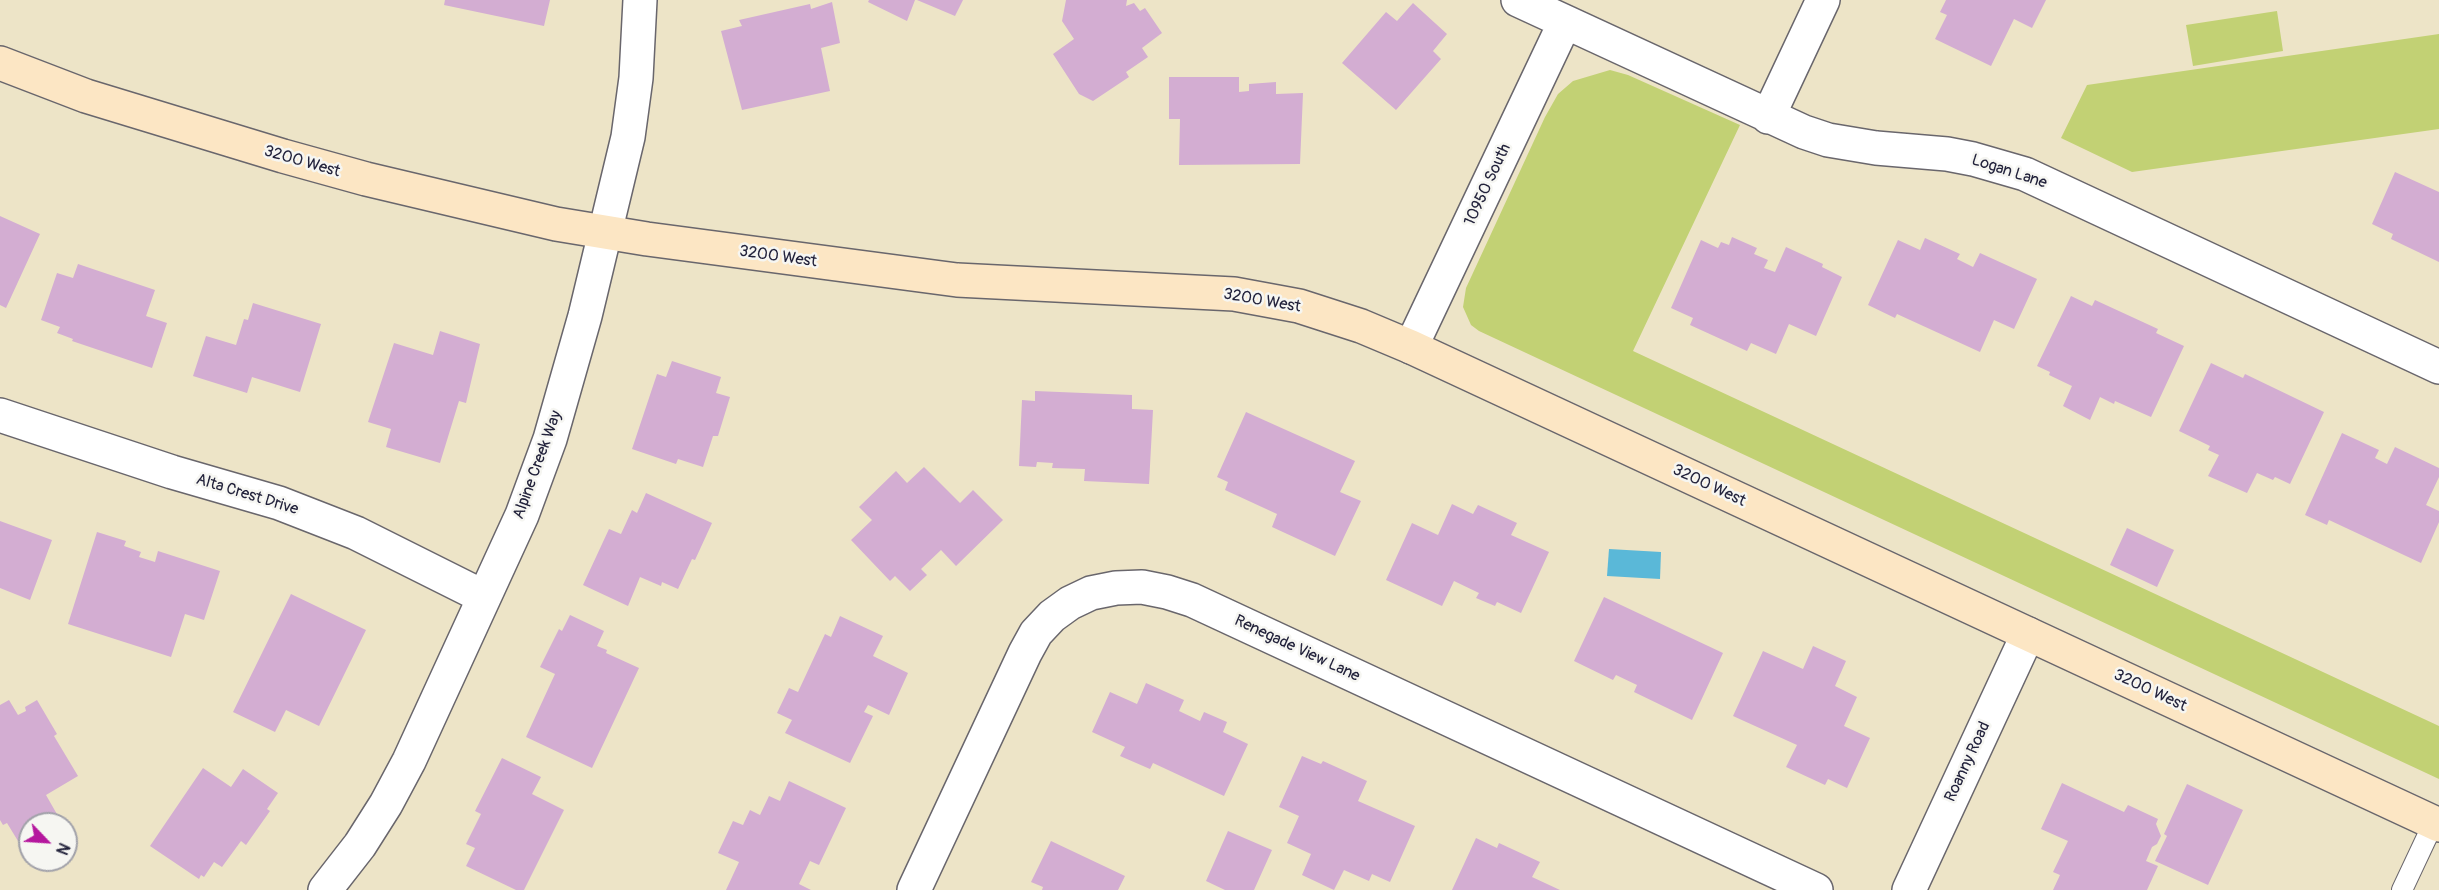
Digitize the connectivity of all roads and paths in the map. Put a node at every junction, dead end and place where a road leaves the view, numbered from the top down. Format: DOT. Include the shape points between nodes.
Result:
graph roads {
  1 [pos="640,0"];
  2 [pos="1518,0"];
  3 [pos="1823,0"];
  4 [pos="1565,22"];
  5 [pos="0,63"];
  6 [pos="1768,117"];
  7 [pos="603,232"];
  8 [pos="1411,347"];
  9 [pos="2439,367"];
  10 [pos="0,415"];
  11 [pos="484,597"];
  12 [pos="2028,634"];
  13 [pos="2436,823"];
  14 [pos="326,890"];
  15 [pos="914,890"];
  16 [pos="1816,890"];
  17 [pos="1909,890"];
  18 [pos="2402,890"];
  1 -- 7 [label="street, Alpine Creek Way" via="628,137"];
  2 -- 4 [label="street, Logan Lane"];
  3 -- 6 [label="street"];
  4 -- 6 [label="street, Logan Lane"];
  4 -- 8 [label="street, 10950 South"];
  5 -- 7 [label="street, 3200 West" via="86,96 283,156 366,179"];
  6 -- 9 [label="street, Logan Lane" via="1828,140 1947,154 2025,174"];
  7 -- 8 [label="street, 3200 West" via="957,280 1234,294 1299,306"];
  7 -- 11 [label="street, Alpine Creek Way" via="585,316 550,439 522,515"];
  8 -- 12 [label="street, 3200 West"];
  10 -- 11 [label="street, Alta Crest Drive" via="279,503 356,533"];
  11 -- 14 [label="street, Alpine Creek Way" via="386,804"];
  12 -- 13 [label="street, 3200 West"];
  12 -- 17 [label="street, Roanny Road"];
  13 -- 18 [label="lane"];
  15 -- 16 [label="street, Renegade View Lane" via="1036,633 1061,610 1091,593 1142,587 1192,600"];
}
